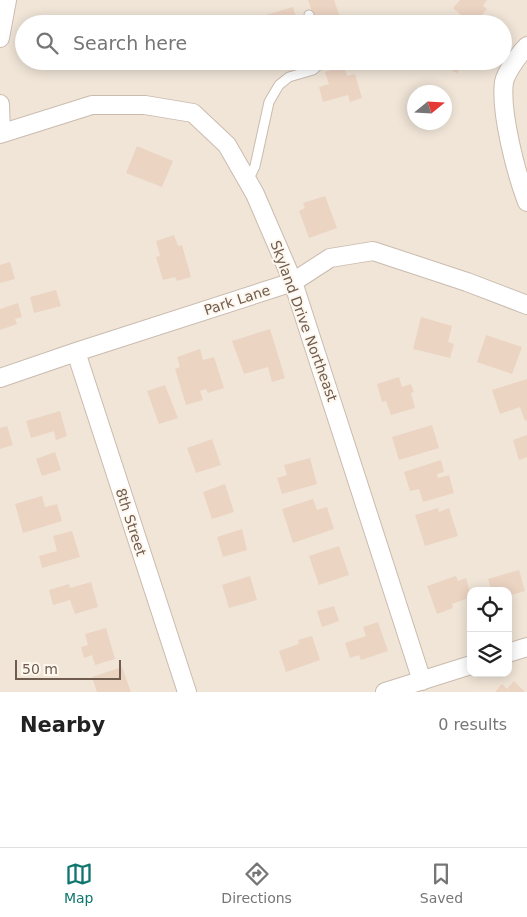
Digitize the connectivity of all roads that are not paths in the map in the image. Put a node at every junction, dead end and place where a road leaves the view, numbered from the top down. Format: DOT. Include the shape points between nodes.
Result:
graph roads {
  1 [pos="7,0"];
  2 [pos="0,38"];
  3 [pos="527,46"];
  4 [pos="512,67"];
  5 [pos="313,70"];
  6 [pos="510,70"];
  7 [pos="0,104"];
  8 [pos="1,134"];
  9 [pos="248,182"];
  10 [pos="527,202"];
  11 [pos="293,282"];
  12 [pos="527,305"];
  13 [pos="76,352"];
  14 [pos="0,378"];
  15 [pos="527,647"];
  16 [pos="512,652"];
  17 [pos="467,666"];
  18 [pos="422,681"];
  19 [pos="187,692"];
  20 [pos="385,692"];
  1 -- 2 [label="street"];
  3 -- 4 [label="street"];
  5 -- 9 [label="lane" via="289,77 269,102 255,166"];
  6 -- 10 [label="street" via="504,80 504,108 518,180"];
  7 -- 8 [label="street"];
  8 -- 9 [label="street, Skyland Drive Northeast" via="92,105 145,105 193,113 227,145"];
  9 -- 11 [label="street, Skyland Drive Northeast"];
  11 -- 12 [label="street, Park Lane" via="330,258 373,251"];
  11 -- 13 [label="street, Park Lane"];
  11 -- 18 [label="street, Skyland Drive Northeast"];
  13 -- 14 [label="street, Park Lane"];
  13 -- 19 [label="street, 8th Street"];
  15 -- 16 [label="street"];
  17 -- 18 [label="street"];
  18 -- 20 [label="street"];
}
